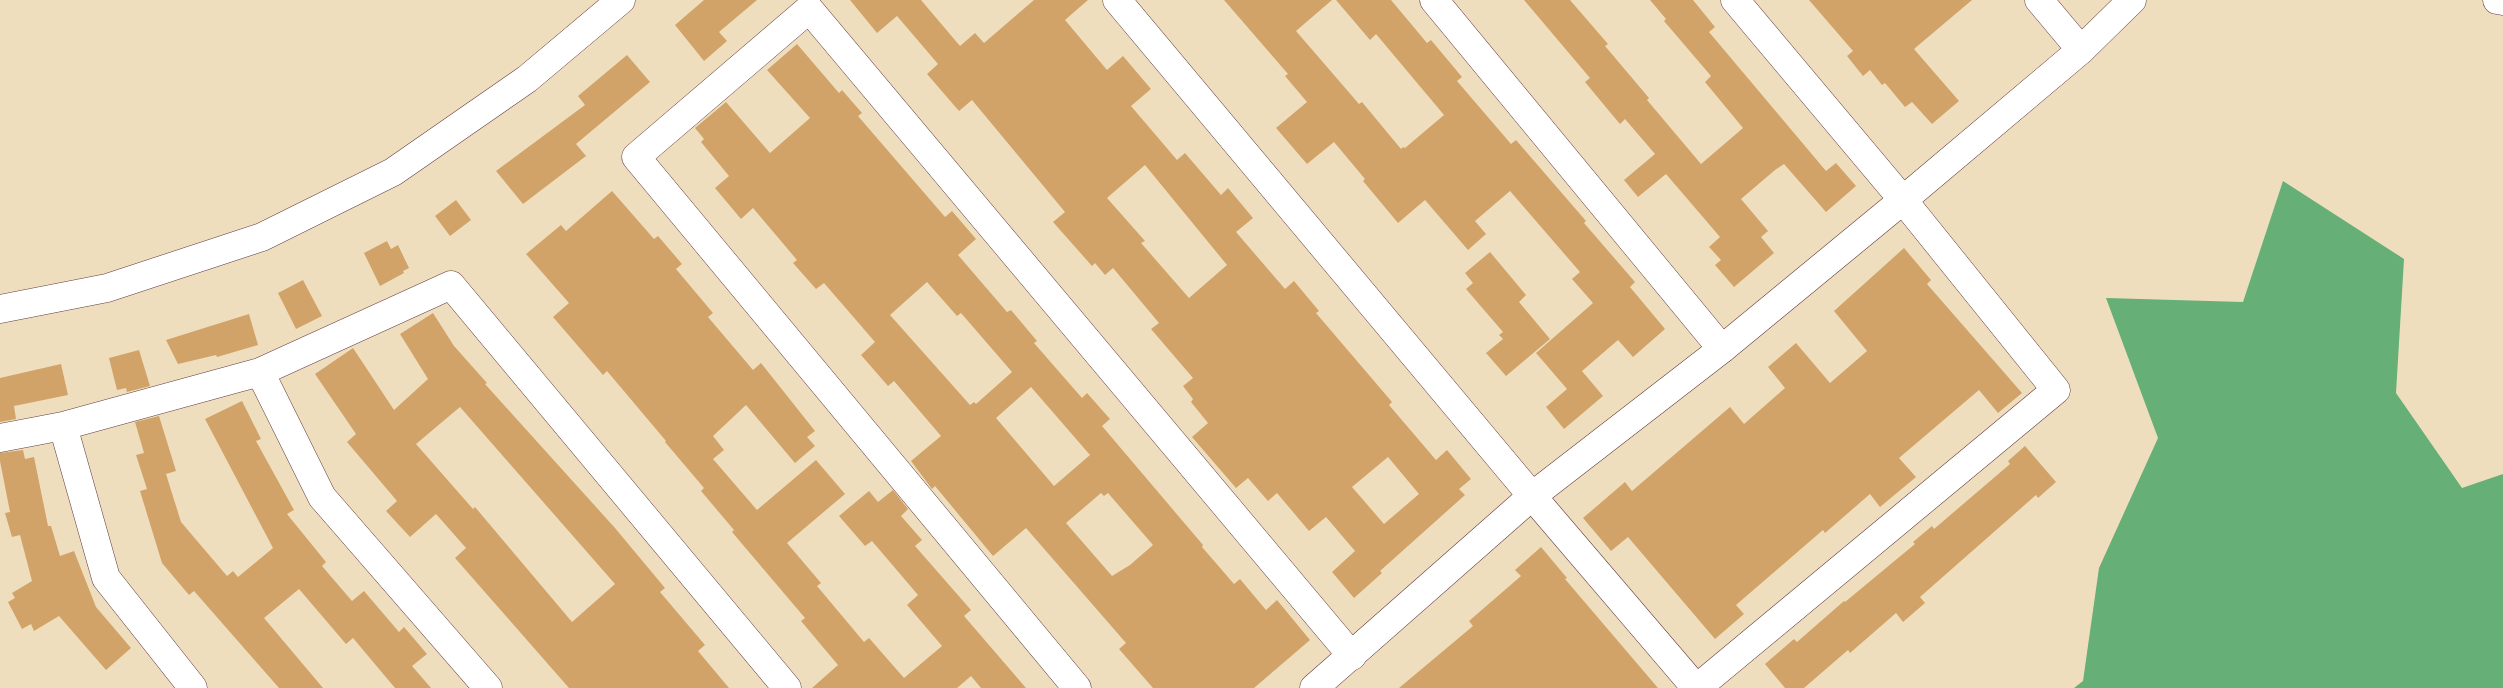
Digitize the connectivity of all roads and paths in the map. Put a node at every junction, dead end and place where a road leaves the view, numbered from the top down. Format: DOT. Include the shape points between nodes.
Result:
graph roads {
  1 [pos="621,0"];
  2 [pos="1117,0"];
  3 [pos="1434,0"];
  4 [pos="1735,0"];
  5 [pos="2039,0"];
  6 [pos="2132,0"];
  7 [pos="2497,0"];
  8 [pos="2503,1"];
  9 [pos="2081,50"];
  10 [pos="1903,200"];
  11 [pos="0,309"];
  12 [pos="1722,349"];
  13 [pos="260,372"];
  14 [pos="63,426"];
  15 [pos="0,438"];
  16 [pos="1532,496"];
  17 [pos="1352,656"];
  18 [pos="193,688"];
  19 [pos="488,688"];
  20 [pos="787,688"];
  21 [pos="1077,688"];
  22 [pos="1314,688"];
  23 [pos="1696,688"];
  1 -- 11 [label="street" via="527,79 393,172 367,185 262,237 107,288"];
  2 -- 16 [label="street"];
  3 -- 12 [label="street"];
  4 -- 10 [label="street"];
  5 -- 9 [label="street"];
  6 -- 9 [label="street"];
  7 -- 8 [label="street"];
  9 -- 10 [label="street"];
  10 -- 12 [label="street"];
  10 -- 23 [label="street" via="2056,390"];
  12 -- 16 [label="street"];
  13 -- 14 [label="street"];
  13 -- 19 [label="street" via="322,497"];
  13 -- 20 [label="street" via="452,285"];
  14 -- 15 [label="street"];
  14 -- 18 [label="street" via="106,578"];
  16 -- 17 [label="street"];
  16 -- 23 [label="street"];
  17 -- 21 [label="street" via="809,8 636,157"];
  17 -- 22 [label="street"];
}
